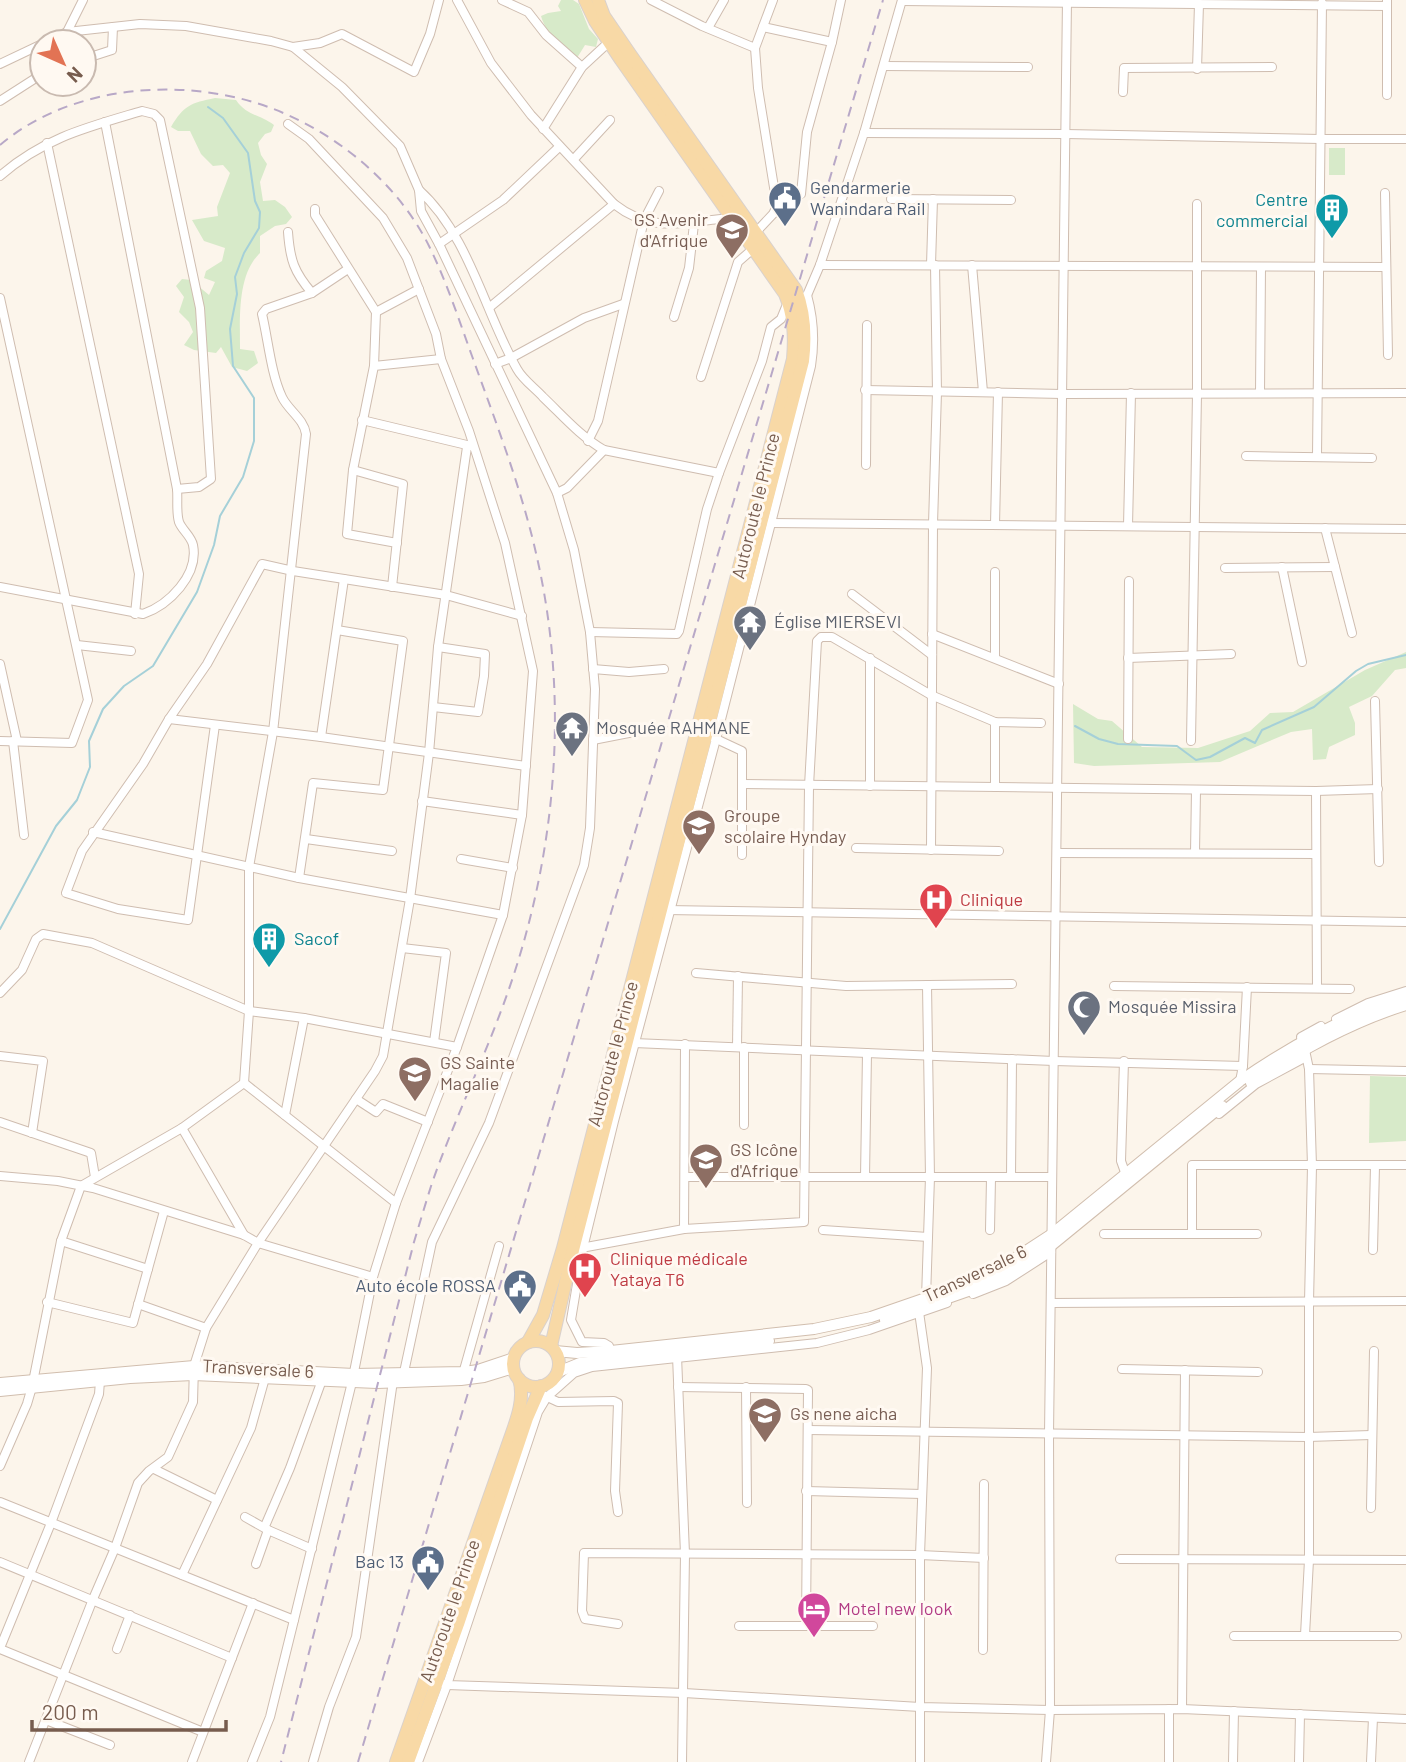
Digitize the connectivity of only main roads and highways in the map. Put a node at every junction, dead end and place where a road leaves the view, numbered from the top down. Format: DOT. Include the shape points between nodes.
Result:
graph roads {
  1 [pos="585,0"];
  2 [pos="598,0"];
  3 [pos="1406,997"];
  4 [pos="1406,1005"];
  5 [pos="1304,1050"];
  6 [pos="1052,1244"];
  7 [pos="528,1342"];
  8 [pos="553,1348"];
  9 [pos="611,1355"];
  10 [pos="515,1368"];
  11 [pos="193,1370"];
  12 [pos="558,1372"];
  13 [pos="353,1378"];
  14 [pos="0,1383"];
  15 [pos="33,1383"];
  16 [pos="0,1391"];
  17 [pos="543,1392"];
  18 [pos="396,1762"];
  19 [pos="408,1762"];
  1 -- 7 [label="main road, Autoroute le Prince" via="609,43 788,302 794,341 790,373 562,1248 543,1315"];
  2 -- 8 [label="main road, Autoroute le Prince" via="630,54 804,300 805,341 712,738"];
  3 -- 5 [label="main road, Transversale 6" via="1369,1006"];
  4 -- 5 [label="main road, Transversale 6"];
  5 -- 6 [label="main road, Transversale 6" via="1242,1088"];
  5 -- 6 [label="main road, Transversale 6" via="1270,1060 1240,1081 1126,1175"];
  6 -- 9 [label="main road, Transversale 6" via="870,1317 814,1329"];
  6 -- 9 [label="main road, Transversale 6" via="968,1291 873,1324 677,1355"];
  7 -- 8 [label="main road" via="544,1342"];
  7 -- 10 [label="main road" via="519,1348"];
  8 -- 9 [label="main road, Transversale 6"];
  8 -- 12 [label="main road"];
  9 -- 12 [label="main road, Transversale 6"];
  10 -- 13 [label="main road, Transversale 6" via="478,1370 463,1376"];
  10 -- 17 [label="main road"];
  10 -- 18 [label="main road, Autoroute le Prince" via="522,1398"];
  11 -- 13 [label="main road, Transversale 6"];
  11 -- 13 [label="main road, Transversale 6" via="265,1378"];
  11 -- 15 [label="main road, Transversale 6"];
  11 -- 15 [label="main road, Transversale 6"];
  12 -- 17 [label="main road"];
  14 -- 15 [label="main road, Transversale 6"];
  15 -- 16 [label="main road, Transversale 6"];
  17 -- 19 [label="main road, Autoroute le Prince" via="527,1418 442,1683"];
}
